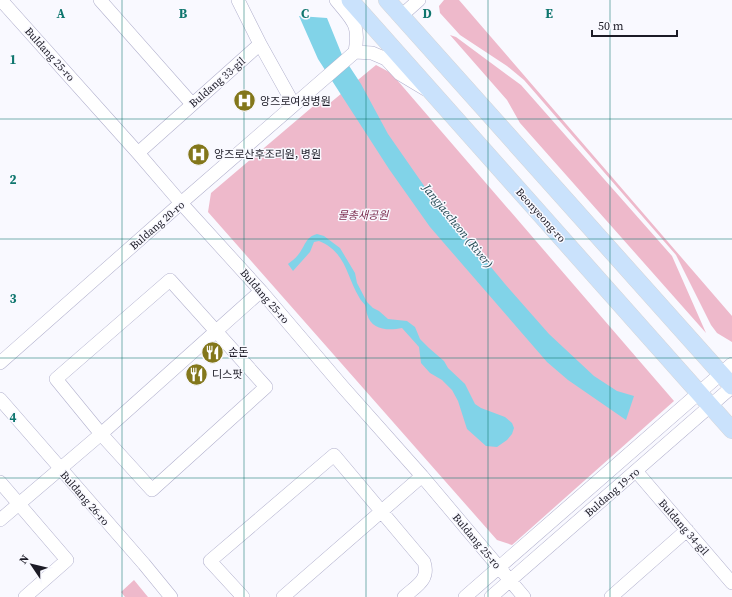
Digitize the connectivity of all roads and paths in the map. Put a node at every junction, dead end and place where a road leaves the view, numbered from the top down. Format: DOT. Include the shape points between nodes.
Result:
graph roads {
  1 [pos="1,0"];
  2 [pos="100,0"];
  3 [pos="238,0"];
  4 [pos="336,0"];
  5 [pos="350,0"];
  6 [pos="387,0"];
  7 [pos="419,0"];
  8 [pos="401,16"];
  9 [pos="260,44"];
  10 [pos="355,52"];
  11 [pos="432,93"];
  12 [pos="192,104"];
  13 [pos="294,105"];
  14 [pos="138,153"];
  15 [pos="181,203"];
  16 [pos="261,291"];
  17 [pos="215,331"];
  18 [pos="0,363"];
  19 [pos="729,378"];
  20 [pos="0,399"];
  21 [pos="705,399"];
  22 [pos="732,430"];
  23 [pos="101,434"];
  24 [pos="60,469"];
  25 [pos="636,471"];
  26 [pos="422,476"];
  27 [pos="0,482"];
  28 [pos="19,504"];
  29 [pos="383,512"];
  30 [pos="0,520"];
  31 [pos="687,530"];
  32 [pos="499,567"];
  33 [pos="510,580"];
  34 [pos="732,583"];
  35 [pos="25,597"];
  36 [pos="170,597"];
  37 [pos="242,597"];
  38 [pos="283,597"];
  39 [pos="404,597"];
  40 [pos="465,597"];
  41 [pos="491,597"];
  42 [pos="524,597"];
  43 [pos="611,597"];
  1 -- 14 [label="street, Buldang 25-ro"];
  2 -- 12 [label="street"];
  3 -- 9 [label="street"];
  4 -- 10 [label="street" via="357,28"];
  5 -- 11 [label="main road, Beonyeong-ro"];
  6 -- 8 [label="main road"];
  7 -- 8 [label="street"];
  8 -- 19 [label="main road"];
  9 -- 12 [label="street, Buldang 33-gil"];
  9 -- 13 [label="street"];
  10 -- 11 [label="street" via="372,53 386,59 400,74"];
  10 -- 13 [label="street, Buldang 20-ro"];
  11 -- 21 [label="main road, Beonyeong-ro"];
  12 -- 14 [label="street, Buldang 33-gil"];
  13 -- 15 [label="street, Buldang 20-ro"];
  14 -- 15 [label="street, Buldang 25-ro"];
  15 -- 16 [label="street, Buldang 25-ro"];
  15 -- 18 [label="street, Buldang 20-ro"];
  16 -- 17 [label="street"];
  16 -- 26 [label="street, Buldang 25-ro"];
  17 -- 23 [label="street"];
  17 -- 23 [label="street" via="170,280 56,379"];
  17 -- 23 [label="street" via="266,387 152,490"];
  19 -- 21 [label="street"];
  20 -- 24 [label="street, Buldang 26-ro"];
  21 -- 22 [label="main road, Beonyeong-ro"];
  21 -- 25 [label="street, Buldang 19-ro"];
  21 -- 32 [label="street, Buldang 19-ro"];
  23 -- 24 [label="street"];
  24 -- 28 [label="street"];
  24 -- 36 [label="street, Buldang 26-ro"];
  25 -- 31 [label="street, Buldang 34-gil"];
  25 -- 33 [label="street, Buldang 19-ro"];
  26 -- 29 [label="street"];
  26 -- 32 [label="street, Buldang 25-ro"];
  27 -- 28 [label="street"];
  28 -- 30 [label="street"];
  28 -- 35 [label="street" via="67,560"];
  29 -- 37 [label="street" via="334,455 210,561"];
  29 -- 38 [label="street"];
  29 -- 39 [label="street" via="424,562 427,570 425,579"];
  31 -- 34 [label="street, Buldang 34-gil"];
  31 -- 43 [label="street"];
  32 -- 33 [label="street, Buldang 25-ro"];
  32 -- 40 [label="street, Buldang 19-ro"];
  33 -- 41 [label="street, Buldang 19-ro"];
  33 -- 42 [label="street, Buldang 25-ro"];
}
